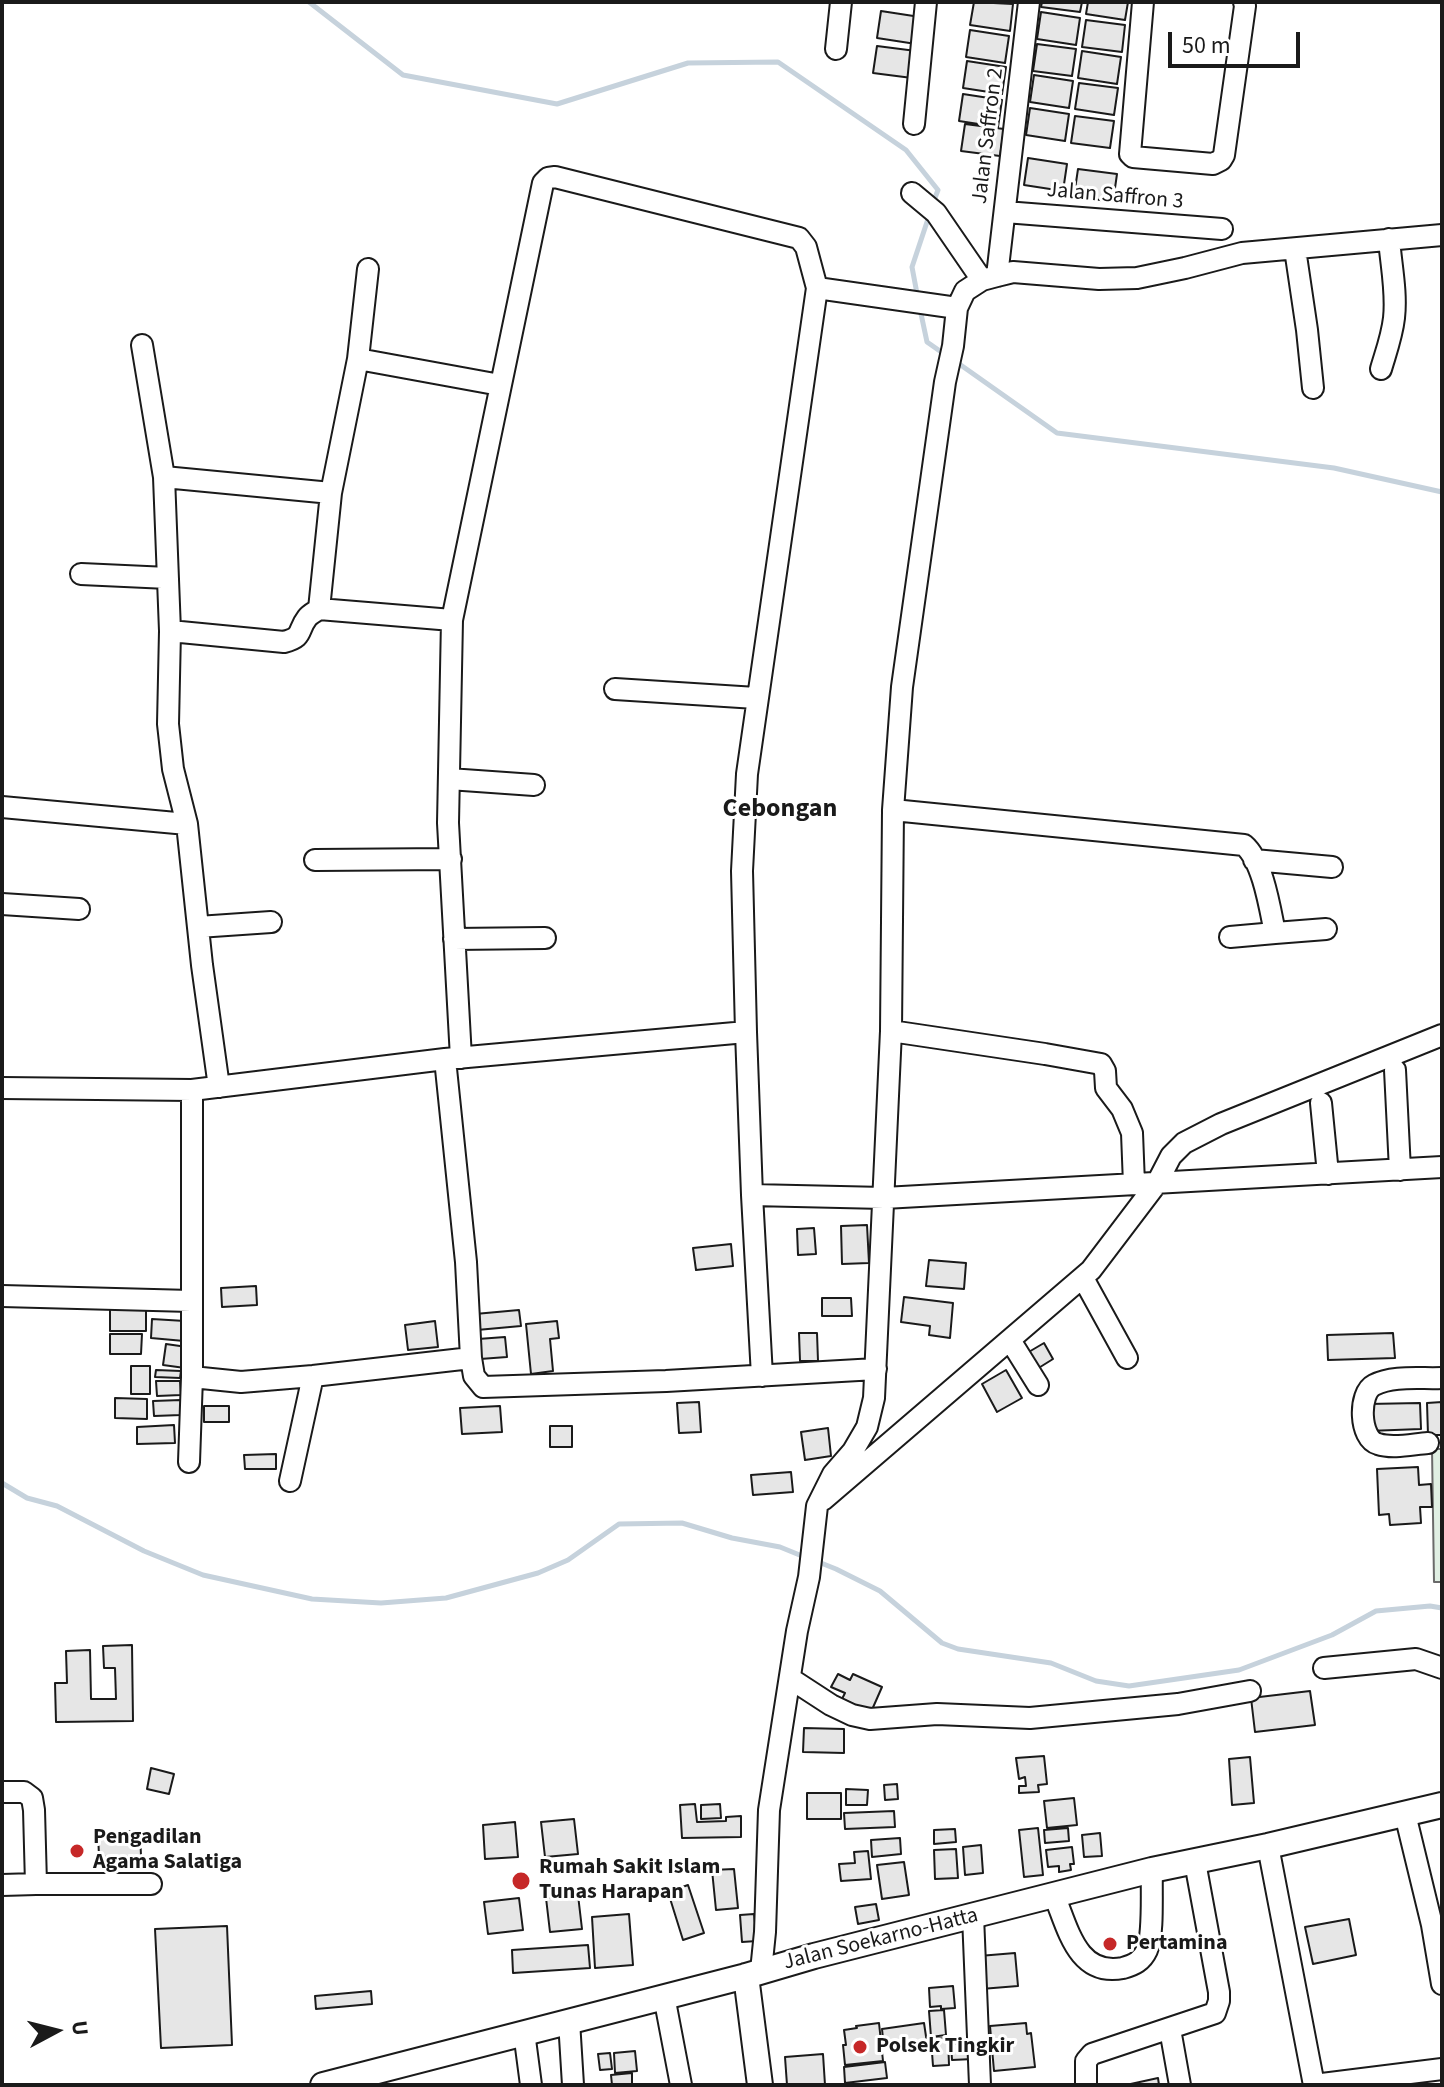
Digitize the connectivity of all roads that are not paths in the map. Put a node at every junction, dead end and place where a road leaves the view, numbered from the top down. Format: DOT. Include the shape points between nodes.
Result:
graph roads {
  1 [pos="841,2"];
  2 [pos="926,2"];
  3 [pos="1029,2"];
  4 [pos="1143,2"];
  5 [pos="1244,2"];
  6 [pos="836,49"];
  7 [pos="914,124"];
  8 [pos="923,202"];
  9 [pos="1005,212"];
  10 [pos="1222,229"];
  11 [pos="1442,235"];
  12 [pos="1389,239"];
  13 [pos="1295,249"];
  14 [pos="368,269"];
  15 [pos="989,278"];
  16 [pos="817,288"];
  17 [pos="957,308"];
  18 [pos="142,345"];
  19 [pos="358,359"];
  20 [pos="1381,369"];
  21 [pos="500,385"];
  22 [pos="1313,388"];
  23 [pos="164,477"];
  24 [pos="331,493"];
  25 [pos="81,574"];
  26 [pos="168,578"];
  27 [pos="319,609"];
  28 [pos="452,620"];
  29 [pos="170,631"];
  30 [pos="615,689"];
  31 [pos="756,698"];
  32 [pos="449,779"];
  33 [pos="534,785"];
  34 [pos="2,807"];
  35 [pos="893,810"];
  36 [pos="187,824"];
  37 [pos="451,859"];
  38 [pos="315,860"];
  39 [pos="1254,860"];
  40 [pos="1332,867"];
  41 [pos="2,904"];
  42 [pos="79,909"];
  43 [pos="271,922"];
  44 [pos="198,927"];
  45 [pos="1326,929"];
  46 [pos="1275,933"];
  47 [pos="1230,937"];
  48 [pos="545,938"];
  49 [pos="454,939"];
  50 [pos="891,1031"];
  51 [pos="746,1032"];
  52 [pos="1442,1035"];
  53 [pos="453,1059"];
  54 [pos="1395,1070"];
  55 [pos="219,1087"];
  56 [pos="2,1088"];
  57 [pos="192,1090"];
  58 [pos="1321,1103"];
  59 [pos="1442,1167"];
  60 [pos="1400,1170"];
  61 [pos="1328,1174"];
  62 [pos="1157,1183"];
  63 [pos="1134,1184"];
  64 [pos="752,1195"];
  65 [pos="884,1198"];
  66 [pos="1083,1278"];
  67 [pos="2,1296"];
  68 [pos="191,1301"];
  69 [pos="1010,1340"];
  70 [pos="471,1358"];
  71 [pos="1127,1358"];
  72 [pos="876,1369"];
  73 [pos="313,1376"];
  74 [pos="762,1376"];
  75 [pos="192,1377"];
  76 [pos="1442,1378"];
  77 [pos="1038,1385"];
  78 [pos="1428,1443"];
  79 [pos="189,1462"];
  80 [pos="290,1481"];
  81 [pos="817,1506"];
  82 [pos="1324,1668"];
  83 [pos="1442,1668"];
  84 [pos="791,1679"];
  85 [pos="1250,1691"];
  86 [pos="2,1792"];
  87 [pos="1442,1805"];
  88 [pos="1405,1814"];
  89 [pos="1268,1846"];
  90 [pos="1195,1862"];
  91 [pos="1152,1870"];
  92 [pos="36,1884"];
  93 [pos="151,1884"];
  94 [pos="2,1885"];
  95 [pos="1054,1895"];
  96 [pos="973,1916"];
  97 [pos="753,1973"];
  98 [pos="1442,1984"];
  99 [pos="664,1996"];
  100 [pos="569,2021"];
  101 [pos="1170,2029"];
  102 [pos="524,2032"];
  103 [pos="1442,2069"];
  104 [pos="323,2085"];
  105 [pos="531,2085"];
  106 [pos="573,2085"];
  107 [pos="681,2085"];
  108 [pos="760,2085"];
  109 [pos="980,2085"];
  110 [pos="1086,2085"];
  111 [pos="1180,2085"];
  1 -- 6 [label="street"];
  2 -- 7 [label="street"];
  3 -- 9 [label="street, Jalan Saffron 2"];
  4 -- 5 [label="street" via="1130,152 1133,157 1213,164 1223,158"];
  8 -- 15 [label="street"];
  9 -- 10 [label="street, Jalan Saffron 3"];
  9 -- 15 [label="street, Jalan Saffron 2"];
  11 -- 12 [label="street"];
  12 -- 13 [label="street"];
  12 -- 20 [label="street" via="1394,317"];
  13 -- 15 [label="street" via="1242,253 1137,278 1013,272"];
  13 -- 22 [label="street"];
  14 -- 19 [label="street"];
  15 -- 17 [label="street" via="965,291"];
  16 -- 17 [label="street"];
  16 -- 21 [label="street" via="799,238 548,178"];
  16 -- 31 [label="street"];
  17 -- 35 [label="street" via="902,687"];
  18 -- 23 [label="street"];
  19 -- 21 [label="street"];
  19 -- 24 [label="street"];
  21 -- 28 [label="street"];
  23 -- 24 [label="street"];
  23 -- 26 [label="street"];
  24 -- 27 [label="street"];
  25 -- 26 [label="street"];
  26 -- 29 [label="street"];
  27 -- 28 [label="street"];
  27 -- 29 [label="street" via="295,639 284,642"];
  28 -- 32 [label="street"];
  29 -- 36 [label="street" via="168,724"];
  30 -- 31 [label="street"];
  31 -- 51 [label="street" via="742,871"];
  32 -- 33 [label="street"];
  32 -- 37 [label="street"];
  34 -- 36 [label="street"];
  35 -- 39 [label="street" via="1244,845"];
  35 -- 50 [label="street"];
  36 -- 44 [label="street"];
  37 -- 38 [label="street"];
  37 -- 49 [label="street"];
  39 -- 40 [label="street"];
  39 -- 46 [label="street"];
  41 -- 42 [label="street"];
  43 -- 44 [label="street"];
  44 -- 55 [label="street"];
  45 -- 46 [label="street"];
  46 -- 47 [label="street"];
  48 -- 49 [label="street"];
  49 -- 53 [label="street"];
  50 -- 63 [label="street" via="1101,1064 1106,1088 1132,1133"];
  50 -- 65 [label="street"];
  51 -- 53 [label="street"];
  51 -- 64 [label="street"];
  52 -- 62 [label="street" via="1184,1143"];
  53 -- 55 [label="street"];
  53 -- 70 [label="street"];
  54 -- 60 [label="street"];
  55 -- 57 [label="street"];
  56 -- 57 [label="street"];
  57 -- 68 [label="street"];
  58 -- 61 [label="street"];
  59 -- 60 [label="street"];
  60 -- 61 [label="street"];
  61 -- 62 [label="street"];
  62 -- 63 [label="street"];
  62 -- 66 [label="street"];
  63 -- 65 [label="street"];
  64 -- 65 [label="street"];
  64 -- 74 [label="street"];
  65 -- 72 [label="street"];
  66 -- 69 [label="street"];
  66 -- 71 [label="street"];
  67 -- 68 [label="street"];
  68 -- 75 [label="street"];
  69 -- 77 [label="street"];
  69 -- 81 [label="street"];
  70 -- 73 [label="street"];
  70 -- 74 [label="street" via="474,1376 483,1387"];
  72 -- 74 [label="street"];
  72 -- 81 [label="street" via="867,1427"];
  73 -- 75 [label="street" via="241,1382"];
  73 -- 80 [label="street"];
  75 -- 79 [label="street"];
  76 -- 78 [label="street" via="1393,1379 1366,1392 1363,1417 1372,1441"];
  81 -- 84 [label="street"];
  82 -- 83 [label="street" via="1416,1659"];
  84 -- 85 [label="street" via="831,1705 870,1719 937,1714 1030,1718 1178,1704"];
  84 -- 97 [label="street" via="769,1810 765,1932"];
  86 -- 92 [label="street" via="24,1792 32,1798"];
  87 -- 88 [label="main road, Jalan Soekarno-Hatta"];
  88 -- 89 [label="main road, Jalan Soekarno-Hatta"];
  88 -- 98 [label="street"];
  89 -- 90 [label="main road, Jalan Soekarno-Hatta"];
  89 -- 103 [label="street" via="1314,2085"];
  90 -- 91 [label="main road, Jalan Soekarno-Hatta"];
  90 -- 101 [label="street" via="1219,2001 1214,2015"];
  91 -- 95 [label="main road, Jalan Soekarno-Hatta"];
  91 -- 95 [label="street" via="1148,1948 1138,1963 1121,1968 1098,1967 1085,1959"];
  92 -- 93 [label="street"];
  92 -- 94 [label="street"];
  95 -- 96 [label="main road, Jalan Soekarno-Hatta"];
  96 -- 97 [label="main road, Jalan Soekarno-Hatta"];
  96 -- 109 [label="street"];
  97 -- 99 [label="main road, Jalan Soekarno-Hatta"];
  97 -- 108 [label="main road"];
  99 -- 100 [label="main road, Jalan Soekarno-Hatta"];
  99 -- 107 [label="street"];
  100 -- 102 [label="main road, Jalan Soekarno-Hatta"];
  100 -- 106 [label="street"];
  101 -- 110 [label="street" via="1092,2054 1086,2061"];
  101 -- 111 [label="street"];
  102 -- 104 [label="main road, Jalan Soekarno-Hatta"];
  102 -- 105 [label="street"];
}
